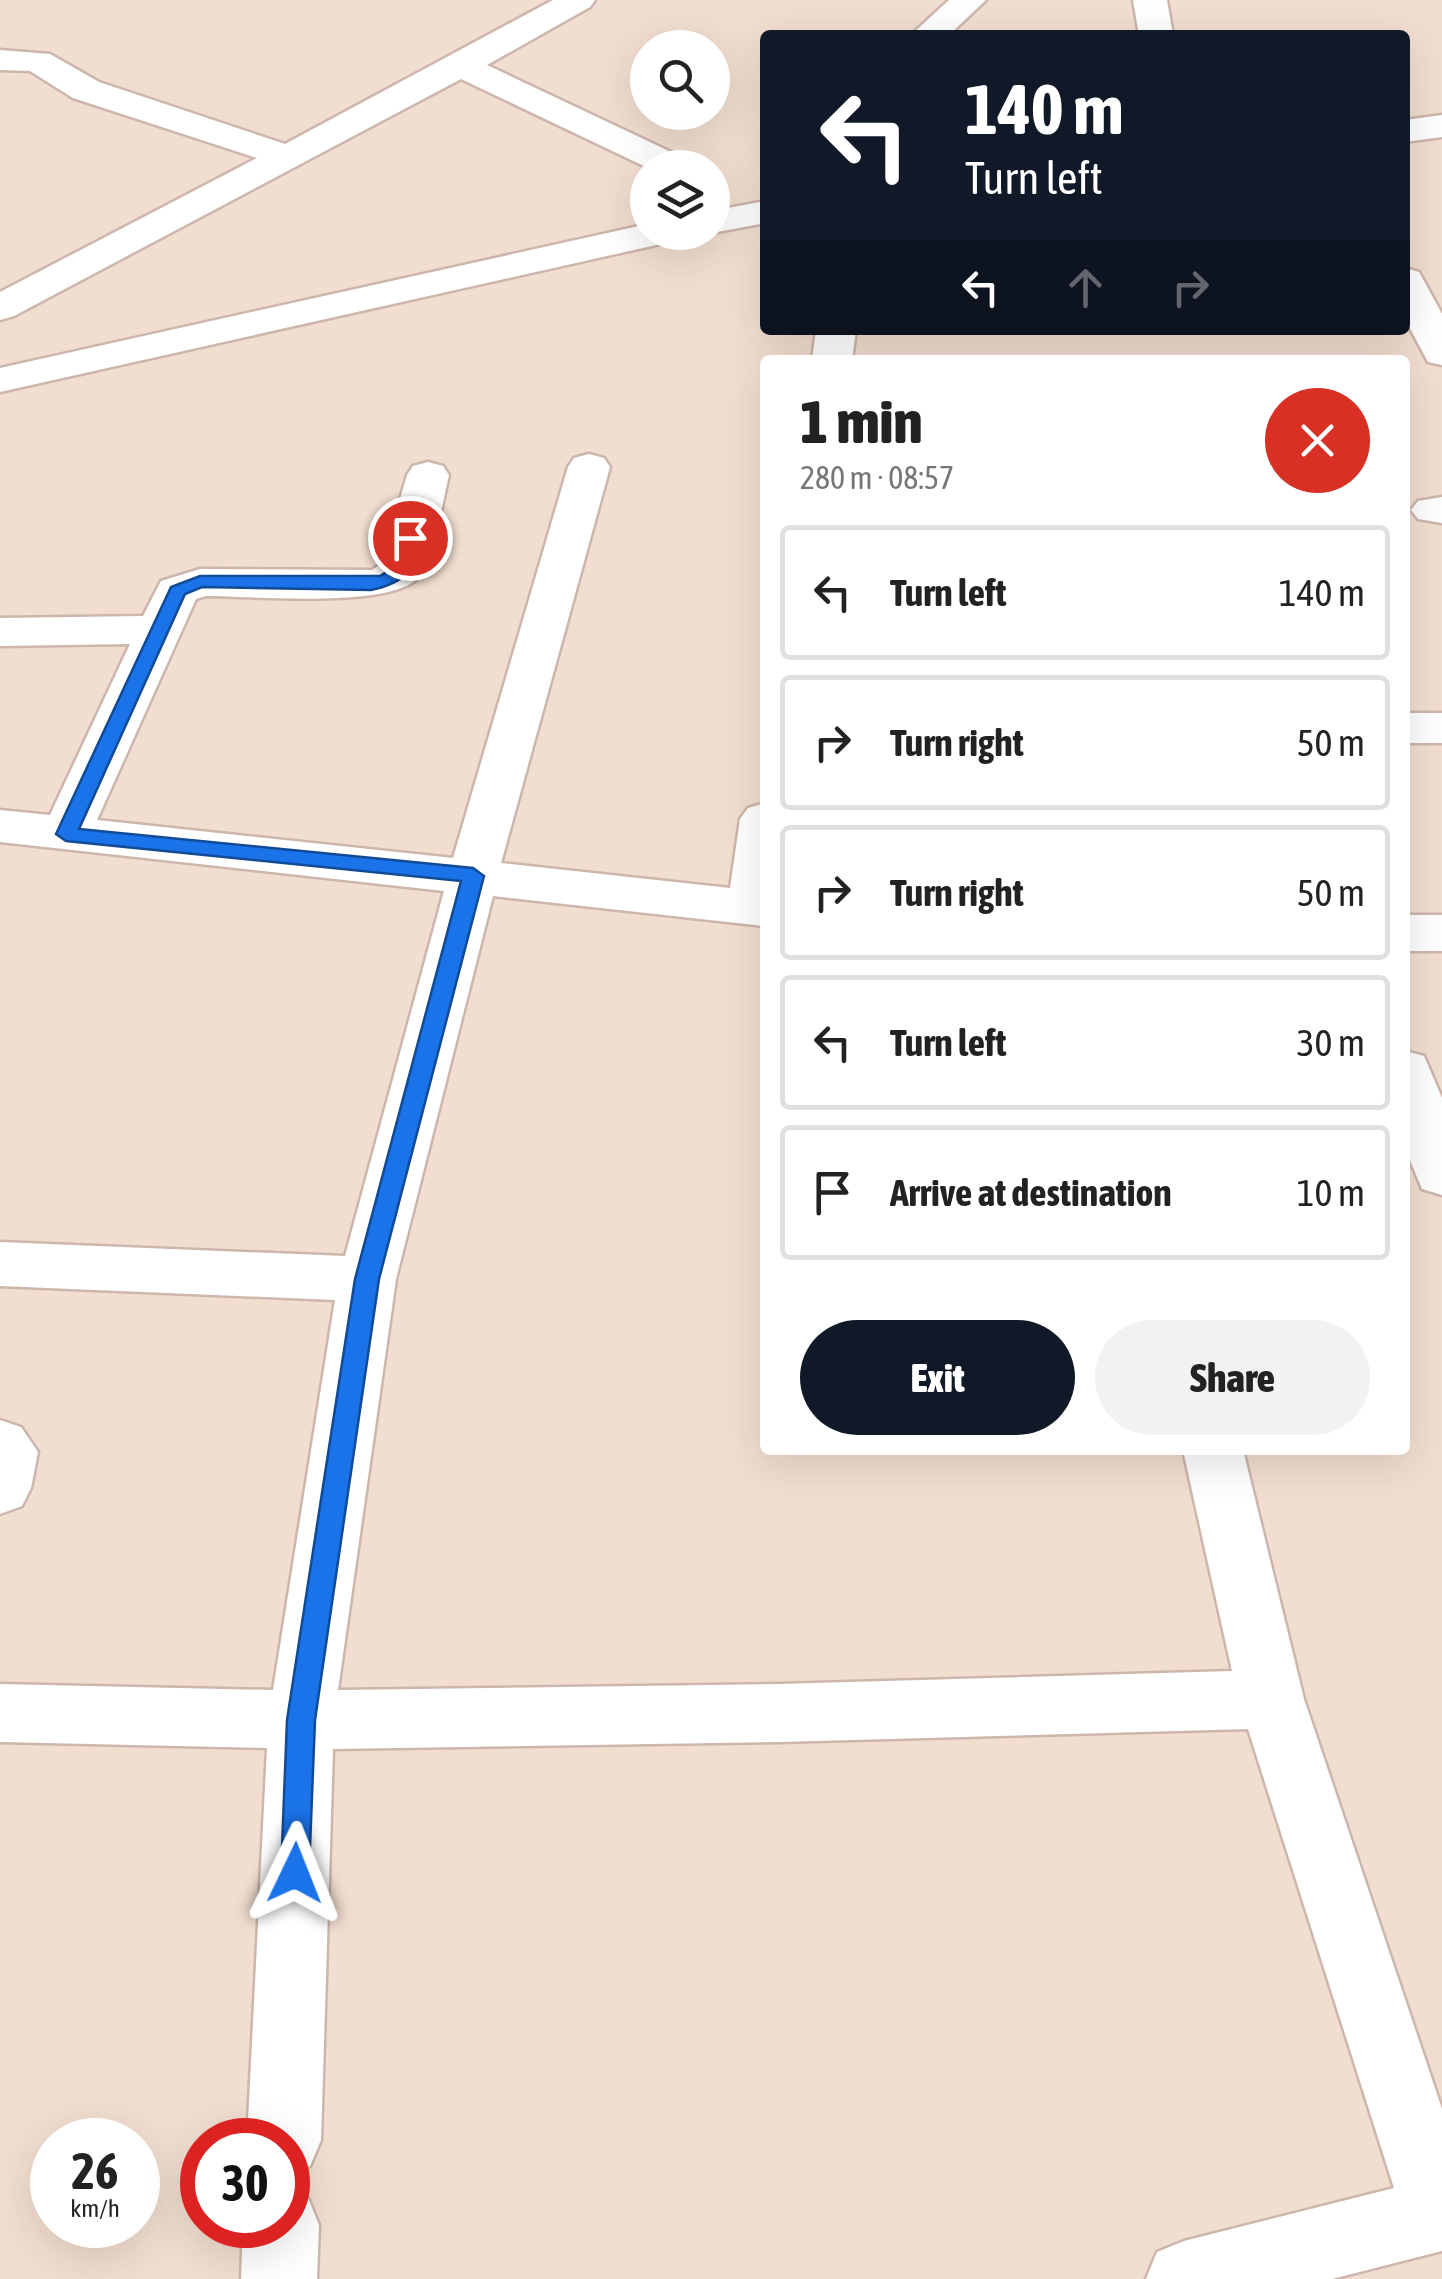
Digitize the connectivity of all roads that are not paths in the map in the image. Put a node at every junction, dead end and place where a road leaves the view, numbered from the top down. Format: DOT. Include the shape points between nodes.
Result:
graph roads {
  1 [pos="578,0"];
  2 [pos="969,0"];
  3 [pos="1150,0"];
  4 [pos="934,30"];
  5 [pos="1155,30"];
  6 [pos="0,60"];
  7 [pos="460,66"];
  8 [pos="1442,126"];
  9 [pos="1410,130"];
  10 [pos="640,150"];
  11 [pos="288,157"];
  12 [pos="730,197"];
  13 [pos="760,212"];
  14 [pos="760,212"];
  15 [pos="730,218"];
  16 [pos="630,240"];
  17 [pos="1442,263"];
  18 [pos="1410,264"];
  19 [pos="1410,290"];
  20 [pos="0,308"];
  21 [pos="1442,354"];
  22 [pos="1442,374"];
  23 [pos="1410,377"];
  24 [pos="0,380"];
  25 [pos="589,468"];
  26 [pos="428,475"];
  27 [pos="161,630"];
  28 [pos="0,632"];
  29 [pos="1410,728"];
  30 [pos="1442,728"];
  31 [pos="0,826"];
  32 [pos="66,834"];
  33 [pos="473,876"];
  34 [pos="760,882"];
  35 [pos="758,908"];
  36 [pos="1410,933"];
  37 [pos="1442,933"];
  38 [pos="1410,1084"];
  39 [pos="1442,1174"];
  40 [pos="0,1264"];
  41 [pos="367,1279"];
  42 [pos="0,1445"];
  43 [pos="1215,1455"];
  44 [pos="0,1488"];
  45 [pos="1271,1698"];
  46 [pos="0,1713"];
  47 [pos="301,1720"];
  48 [pos="285,2118"];
  49 [pos="1441,2214"];
  50 [pos="280,2248"];
  51 [pos="279,2279"];
  52 [pos="1184,2279"];
  1 -- 7 [label="street"];
  2 -- 4 [label="street"];
  3 -- 5 [label="street"];
  6 -- 11 [label="street" via="38,61 86,90"];
  7 -- 10 [label="street"];
  7 -- 11 [label="street"];
  8 -- 9 [label="street"];
  11 -- 20 [label="street"];
  12 -- 13 [label="street"];
  14 -- 15 [label="street"];
  16 -- 24 [label="street"];
  17 -- 18 [label="street"];
  19 -- 21 [label="street"];
  22 -- 23 [label="street"];
  25 -- 33 [label="street"];
  26 -- 27 [label="street" via="401,570 386,581 200,582 177,590"];
  27 -- 28 [label="street"];
  27 -- 32 [label="street"];
  29 -- 30 [label="street"];
  31 -- 32 [label="street"];
  32 -- 33 [label="street"];
  33 -- 35 [label="street"];
  33 -- 41 [label="street"];
  34 -- 35 [label="street"];
  36 -- 37 [label="street"];
  38 -- 39 [label="street"];
  40 -- 41 [label="street"];
  41 -- 47 [label="street"];
  42 -- 44 [label="street" via="8,1452"];
  43 -- 45 [label="street"];
  45 -- 47 [label="street"];
  45 -- 49 [label="street"];
  46 -- 47 [label="street"];
  47 -- 48 [label="street"];
  49 -- 52 [label="street"];
  50 -- 51 [label="street"];
}
